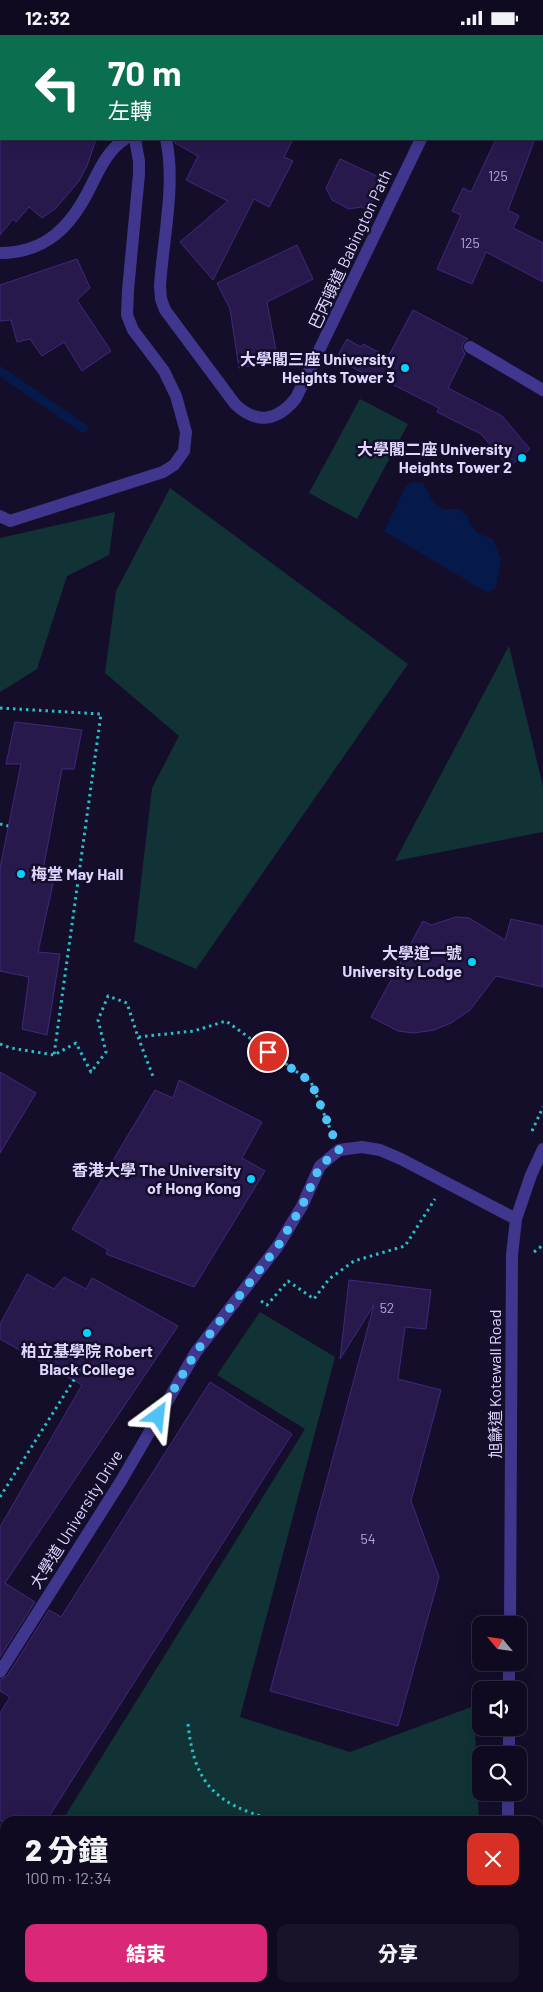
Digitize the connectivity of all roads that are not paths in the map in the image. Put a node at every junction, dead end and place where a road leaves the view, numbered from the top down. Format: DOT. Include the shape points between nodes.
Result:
graph roads {
  1 [pos="124,140"];
  2 [pos="135,140"];
  3 [pos="166,140"];
  4 [pos="420,140"];
  5 [pos="0,253"];
  6 [pos="470,347"];
  7 [pos="543,390"];
  8 [pos="5,518"];
  9 [pos="543,1149"];
  10 [pos="516,1219"];
  11 [pos="510,1616"];
  12 [pos="0,1672"];
  13 [pos="508,1801"];
  14 [pos="508,1816"];
  1 -- 5 [label="street" via="110,153 79,208 61,231 38,246"];
  2 -- 8 [label="street" via="139,173 127,315 133,330 164,371 181,409 186,441 184,451 174,465 148,478"];
  3 -- 4 [label="street, 巴丙頓道 Babington Path" via="169,173 160,286 163,305 235,405 248,414 265,417 282,413 299,393"];
  6 -- 7 [label="street"];
  9 -- 10 [label="street, 旭龢道 Kotewall Road"];
  10 -- 11 [label="street, 旭龢道 Kotewall Road" via="512,1255"];
  10 -- 12 [label="street, 大學道 University Drive" via="380,1150 362,1147 339,1150 320,1166 302,1206 278,1246 196,1352 120,1481"];
  13 -- 14 [label="street"];
}
